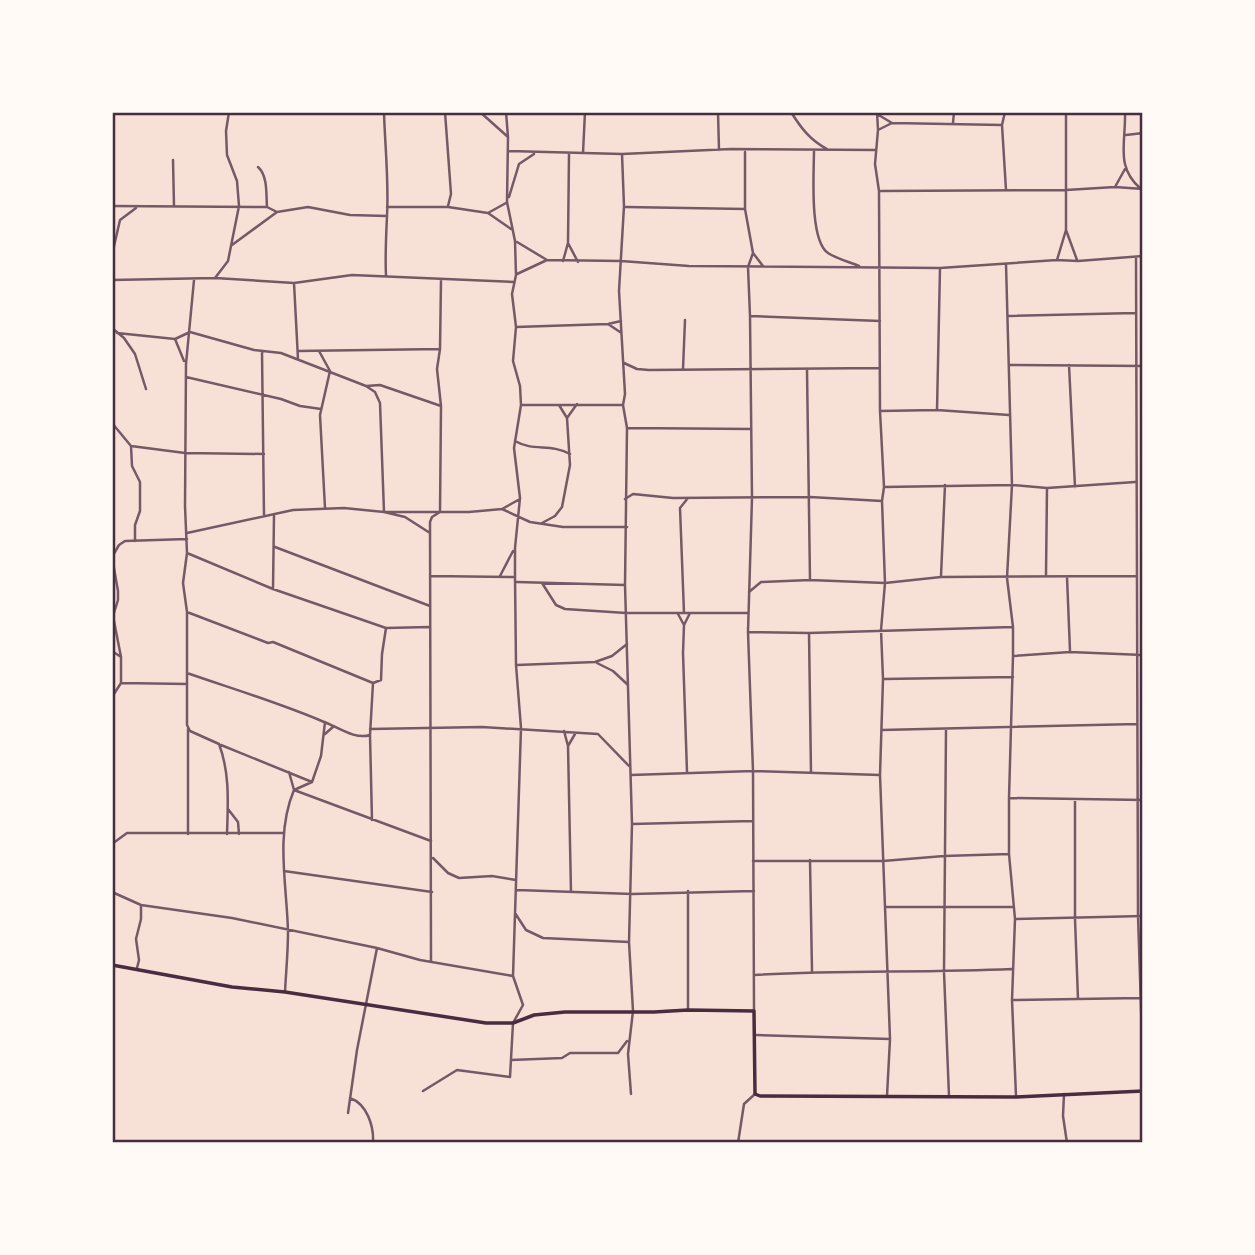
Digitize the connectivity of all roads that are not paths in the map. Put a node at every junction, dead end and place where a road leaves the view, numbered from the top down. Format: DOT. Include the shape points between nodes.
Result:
graph roads {
  1 [pos="229,112"];
  2 [pos="384,112"];
  3 [pos="445,112"];
  4 [pos="480,112"];
  5 [pos="506,112"];
  6 [pos="585,112"];
  7 [pos="718,112"];
  8 [pos="792,112"];
  9 [pos="954,112"];
  10 [pos="1005,112"];
  11 [pos="1066,112"];
  12 [pos="1125,112"];
  13 [pos="877,113"];
  14 [pos="892,123"];
  15 [pos="953,123"];
  16 [pos="1002,125"];
  17 [pos="878,130"];
  18 [pos="1143,133"];
  19 [pos="1126,135"];
  20 [pos="508,137"];
  21 [pos="719,150"];
  22 [pos="745,150"];
  23 [pos="814,150"];
  24 [pos="829,150"];
  25 [pos="876,150"];
  26 [pos="507,151"];
  27 [pos="537,152"];
  28 [pos="583,153"];
  29 [pos="569,154"];
  30 [pos="622,154"];
  31 [pos="173,160"];
  32 [pos="258,167"];
  33 [pos="1125,169"];
  34 [pos="1115,187"];
  35 [pos="1006,190"];
  36 [pos="1066,190"];
  37 [pos="1142,190"];
  38 [pos="879,191"];
  39 [pos="508,202"];
  40 [pos="112,206"];
  41 [pos="174,206"];
  42 [pos="239,206"];
  43 [pos="267,206"];
  44 [pos="624,206"];
  45 [pos="387,207"];
  46 [pos="448,207"];
  47 [pos="136,208"];
  48 [pos="745,209"];
  49 [pos="277,212"];
  50 [pos="488,213"];
  51 [pos="387,216"];
  52 [pos="511,230"];
  53 [pos="1066,230"];
  54 [pos="515,241"];
  55 [pos="568,243"];
  56 [pos="232,245"];
  57 [pos="752,253"];
  58 [pos="112,255"];
  59 [pos="1136,257"];
  60 [pos="1143,257"];
  61 [pos="547,260"];
  62 [pos="1057,260"];
  63 [pos="563,261"];
  64 [pos="621,261"];
  65 [pos="1078,261"];
  66 [pos="578,262"];
  67 [pos="1006,264"];
  68 [pos="763,266"];
  69 [pos="748,267"];
  70 [pos="862,267"];
  71 [pos="880,268"];
  72 [pos="940,268"];
  73 [pos="516,275"];
  74 [pos="386,277"];
  75 [pos="215,278"];
  76 [pos="441,279"];
  77 [pos="112,280"];
  78 [pos="194,280"];
  79 [pos="515,282"];
  80 [pos="294,283"];
  81 [pos="1135,313"];
  82 [pos="750,316"];
  83 [pos="1009,316"];
  84 [pos="685,320"];
  85 [pos="621,321"];
  86 [pos="880,321"];
  87 [pos="608,324"];
  88 [pos="516,327"];
  89 [pos="112,328"];
  90 [pos="190,332"];
  91 [pos="117,333"];
  92 [pos="621,333"];
  93 [pos="175,340"];
  94 [pos="440,349"];
  95 [pos="262,351"];
  96 [pos="298,351"];
  97 [pos="319,351"];
  98 [pos="298,359"];
  99 [pos="624,363"];
  100 [pos="186,365"];
  101 [pos="1009,365"];
  102 [pos="1069,365"];
  103 [pos="1136,366"];
  104 [pos="1143,366"];
  105 [pos="880,368"];
  106 [pos="682,369"];
  107 [pos="807,369"];
  108 [pos="751,370"];
  109 [pos="330,371"];
  110 [pos="186,377"];
  111 [pos="380,385"];
  112 [pos="366,386"];
  113 [pos="146,389"];
  114 [pos="375,392"];
  115 [pos="263,396"];
  116 [pos="577,404"];
  117 [pos="521,405"];
  118 [pos="559,405"];
  119 [pos="623,405"];
  120 [pos="441,406"];
  121 [pos="321,408"];
  122 [pos="937,410"];
  123 [pos="880,411"];
  124 [pos="1009,415"];
  125 [pos="567,418"];
  126 [pos="112,423"];
  127 [pos="626,428"];
  128 [pos="751,429"];
  129 [pos="515,441"];
  130 [pos="568,444"];
  131 [pos="131,446"];
  132 [pos="560,449"];
  133 [pos="186,453"];
  134 [pos="264,454"];
  135 [pos="570,454"];
  136 [pos="1135,482"];
  137 [pos="945,485"];
  138 [pos="1012,485"];
  139 [pos="884,487"];
  140 [pos="1075,487"];
  141 [pos="1047,488"];
  142 [pos="810,497"];
  143 [pos="520,498"];
  144 [pos="673,498"];
  145 [pos="688,498"];
  146 [pos="752,498"];
  147 [pos="625,499"];
  148 [pos="882,501"];
  149 [pos="325,508"];
  150 [pos="680,508"];
  151 [pos="502,509"];
  152 [pos="1135,509"];
  153 [pos="1143,509"];
  154 [pos="384,512"];
  155 [pos="440,512"];
  156 [pos="274,515"];
  157 [pos="264,516"];
  158 [pos="519,518"];
  159 [pos="542,523"];
  160 [pos="627,527"];
  161 [pos="187,533"];
  162 [pos="430,533"];
  163 [pos="187,538"];
  164 [pos="135,541"];
  165 [pos="275,547"];
  166 [pos="515,548"];
  167 [pos="187,553"];
  168 [pos="430,576"];
  169 [pos="1136,576"];
  170 [pos="499,577"];
  171 [pos="941,577"];
  172 [pos="1046,577"];
  173 [pos="1067,577"];
  174 [pos="1007,578"];
  175 [pos="515,580"];
  176 [pos="810,580"];
  177 [pos="541,583"];
  178 [pos="885,583"];
  179 [pos="625,585"];
  180 [pos="273,589"];
  181 [pos="749,592"];
  182 [pos="430,606"];
  183 [pos="187,612"];
  184 [pos="626,613"];
  185 [pos="684,613"];
  186 [pos="690,613"];
  187 [pos="748,613"];
  188 [pos="678,614"];
  189 [pos="684,625"];
  190 [pos="1013,627"];
  191 [pos="386,628"];
  192 [pos="430,628"];
  193 [pos="881,630"];
  194 [pos="748,632"];
  195 [pos="809,633"];
  196 [pos="627,644"];
  197 [pos="112,652"];
  198 [pos="1070,652"];
  199 [pos="1137,655"];
  200 [pos="1143,655"];
  201 [pos="1013,656"];
  202 [pos="121,657"];
  203 [pos="595,662"];
  204 [pos="516,665"];
  205 [pos="187,673"];
  206 [pos="1013,677"];
  207 [pos="883,679"];
  208 [pos="121,683"];
  209 [pos="373,683"];
  210 [pos="187,684"];
  211 [pos="628,685"];
  212 [pos="112,697"];
  213 [pos="325,722"];
  214 [pos="1137,724"];
  215 [pos="334,726"];
  216 [pos="430,727"];
  217 [pos="1012,727"];
  218 [pos="521,728"];
  219 [pos="188,729"];
  220 [pos="370,729"];
  221 [pos="946,729"];
  222 [pos="882,730"];
  223 [pos="564,731"];
  224 [pos="575,733"];
  225 [pos="325,734"];
  226 [pos="370,736"];
  227 [pos="219,744"];
  228 [pos="568,746"];
  229 [pos="629,766"];
  230 [pos="753,771"];
  231 [pos="289,772"];
  232 [pos="687,772"];
  233 [pos="811,773"];
  234 [pos="630,775"];
  235 [pos="880,775"];
  236 [pos="312,782"];
  237 [pos="294,790"];
  238 [pos="1009,798"];
  239 [pos="1075,800"];
  240 [pos="1143,800"];
  241 [pos="1138,801"];
  242 [pos="228,809"];
  243 [pos="372,821"];
  244 [pos="751,821"];
  245 [pos="632,824"];
  246 [pos="284,833"];
  247 [pos="188,834"];
  248 [pos="227,834"];
  249 [pos="240,834"];
  250 [pos="431,841"];
  251 [pos="112,844"];
  252 [pos="1009,854"];
  253 [pos="944,856"];
  254 [pos="433,858"];
  255 [pos="1141,858"];
  256 [pos="810,860"];
  257 [pos="883,860"];
  258 [pos="754,861"];
  259 [pos="284,871"];
  260 [pos="517,880"];
  261 [pos="517,890"];
  262 [pos="688,891"];
  263 [pos="754,891"];
  264 [pos="112,892"];
  265 [pos="432,892"];
  266 [pos="571,892"];
  267 [pos="632,894"];
  268 [pos="141,905"];
  269 [pos="945,906"];
  270 [pos="1013,907"];
  271 [pos="886,908"];
  272 [pos="515,913"];
  273 [pos="1138,916"];
  274 [pos="1143,916"];
  275 [pos="1015,919"];
  276 [pos="1075,919"];
  277 [pos="288,932"];
  278 [pos="629,942"];
  279 [pos="377,948"];
  280 [pos="431,962"];
  281 [pos="112,965"];
  282 [pos="137,968"];
  283 [pos="1012,969"];
  284 [pos="812,971"];
  285 [pos="886,971"];
  286 [pos="944,972"];
  287 [pos="754,975"];
  288 [pos="513,976"];
  289 [pos="285,992"];
  290 [pos="1140,998"];
  291 [pos="1078,999"];
  292 [pos="1012,1000"];
  293 [pos="367,1005"];
  294 [pos="688,1010"];
  295 [pos="633,1011"];
  296 [pos="754,1012"];
  297 [pos="513,1023"];
  298 [pos="756,1035"];
  299 [pos="890,1039"];
  300 [pos="628,1041"];
  301 [pos="511,1060"];
  302 [pos="1143,1068"];
  303 [pos="423,1091"];
  304 [pos="1143,1091"];
  305 [pos="631,1094"];
  306 [pos="755,1094"];
  307 [pos="1064,1094"];
  308 [pos="887,1096"];
  309 [pos="949,1096"];
  310 [pos="1016,1097"];
  311 [pos="350,1098"];
  312 [pos="348,1113"];
  313 [pos="373,1143"];
  314 [pos="738,1143"];
  315 [pos="1067,1143"];
  1 -- 42 [label="street" via="227,155 237,181"];
  2 -- 45 [label="street"];
  3 -- 46 [label="street"];
  4 -- 20 [label="street"];
  5 -- 20 [label="street"];
  6 -- 28 [label="street"];
  7 -- 21 [label="street"];
  8 -- 24 [label="street" via="813,142"];
  9 -- 15 [label="street"];
  10 -- 16 [label="street"];
  11 -- 36 [label="street"];
  12 -- 19 [label="street"];
  13 -- 14 [label="street"];
  13 -- 17 [label="street"];
  14 -- 15 [label="street"];
  14 -- 17 [label="street"];
  15 -- 16 [label="street"];
  16 -- 35 [label="street"];
  17 -- 25 [label="street"];
  18 -- 19 [label="street"];
  19 -- 33 [label="street"];
  20 -- 26 [label="street"];
  21 -- 22 [label="street"];
  21 -- 30 [label="street"];
  22 -- 23 [label="street"];
  22 -- 48 [label="street"];
  23 -- 24 [label="street"];
  23 -- 70 [label="street" via="819,240 827,253"];
  24 -- 25 [label="street"];
  25 -- 38 [label="street"];
  26 -- 27 [label="street"];
  26 -- 39 [label="street"];
  27 -- 29 [label="street"];
  27 -- 39 [label="street" via="519,164"];
  28 -- 29 [label="street"];
  28 -- 30 [label="street"];
  29 -- 55 [label="street"];
  30 -- 44 [label="street"];
  31 -- 41 [label="street"];
  32 -- 43 [label="street" via="265,179"];
  33 -- 34 [label="street"];
  33 -- 37 [label="street"];
  34 -- 36 [label="street"];
  34 -- 37 [label="street"];
  35 -- 36 [label="street"];
  35 -- 38 [label="street"];
  36 -- 53 [label="street"];
  38 -- 71 [label="street"];
  39 -- 50 [label="street"];
  39 -- 52 [label="street"];
  40 -- 47 [label="street"];
  41 -- 42 [label="street"];
  41 -- 47 [label="street"];
  42 -- 43 [label="street"];
  42 -- 56 [label="street"];
  43 -- 49 [label="street"];
  44 -- 48 [label="street"];
  44 -- 64 [label="street"];
  45 -- 46 [label="street"];
  45 -- 51 [label="street"];
  46 -- 50 [label="street"];
  47 -- 58 [label="street" via="121,220"];
  48 -- 57 [label="street"];
  49 -- 51 [label="street" via="307,207"];
  49 -- 56 [label="street"];
  50 -- 52 [label="street"];
  51 -- 74 [label="street"];
  52 -- 54 [label="street"];
  53 -- 62 [label="street"];
  53 -- 65 [label="street"];
  54 -- 61 [label="street"];
  54 -- 73 [label="street"];
  55 -- 63 [label="street"];
  55 -- 66 [label="street"];
  56 -- 75 [label="street" via="228,261"];
  57 -- 68 [label="street"];
  57 -- 69 [label="street"];
  59 -- 60 [label="street"];
  59 -- 65 [label="street"];
  59 -- 81 [label="street"];
  61 -- 63 [label="street"];
  61 -- 73 [label="street"];
  62 -- 65 [label="street"];
  62 -- 67 [label="street"];
  63 -- 66 [label="street"];
  64 -- 66 [label="street"];
  64 -- 69 [label="street"];
  64 -- 85 [label="street"];
  67 -- 72 [label="street"];
  67 -- 83 [label="street"];
  68 -- 69 [label="street"];
  68 -- 70 [label="street"];
  69 -- 82 [label="street"];
  70 -- 71 [label="street"];
  71 -- 72 [label="street"];
  71 -- 86 [label="street"];
  72 -- 122 [label="street"];
  73 -- 79 [label="street"];
  74 -- 76 [label="street"];
  74 -- 80 [label="street" via="352,275"];
  75 -- 78 [label="street"];
  75 -- 80 [label="street"];
  76 -- 79 [label="street"];
  76 -- 94 [label="street"];
  77 -- 78 [label="street"];
  78 -- 90 [label="street"];
  79 -- 88 [label="street"];
  80 -- 96 [label="street"];
  81 -- 83 [label="street"];
  81 -- 103 [label="street"];
  82 -- 86 [label="street"];
  82 -- 108 [label="street"];
  83 -- 101 [label="street"];
  84 -- 106 [label="street"];
  85 -- 87 [label="street"];
  85 -- 92 [label="street"];
  86 -- 105 [label="street"];
  87 -- 88 [label="street"];
  87 -- 92 [label="street"];
  88 -- 117 [label="street" via="513,361"];
  89 -- 91 [label="street"];
  90 -- 93 [label="street"];
  90 -- 95 [label="street"];
  90 -- 100 [label="street"];
  91 -- 93 [label="street"];
  91 -- 113 [label="street" via="135,354"];
  92 -- 99 [label="street"];
  93 -- 100 [label="street"];
  94 -- 97 [label="street"];
  94 -- 120 [label="street"];
  95 -- 98 [label="street"];
  95 -- 115 [label="street"];
  96 -- 97 [label="street"];
  96 -- 98 [label="street"];
  97 -- 109 [label="street"];
  98 -- 109 [label="street"];
  99 -- 106 [label="street" via="637,369"];
  99 -- 119 [label="street"];
  100 -- 110 [label="street"];
  101 -- 102 [label="street"];
  101 -- 124 [label="street"];
  102 -- 103 [label="street"];
  102 -- 140 [label="street"];
  103 -- 104 [label="street"];
  103 -- 136 [label="street"];
  105 -- 107 [label="street"];
  105 -- 123 [label="street"];
  106 -- 108 [label="street"];
  107 -- 108 [label="street"];
  107 -- 142 [label="street"];
  108 -- 128 [label="street"];
  109 -- 112 [label="street"];
  109 -- 121 [label="street"];
  110 -- 115 [label="street"];
  110 -- 133 [label="street"];
  111 -- 112 [label="street"];
  111 -- 114 [label="street"];
  111 -- 120 [label="street"];
  112 -- 114 [label="street"];
  114 -- 154 [label="street" via="380,403"];
  115 -- 121 [label="street"];
  115 -- 134 [label="street"];
  116 -- 118 [label="street"];
  116 -- 119 [label="street"];
  116 -- 125 [label="street"];
  117 -- 118 [label="street"];
  117 -- 129 [label="street"];
  118 -- 125 [label="street"];
  119 -- 127 [label="street"];
  120 -- 155 [label="street"];
  121 -- 149 [label="street"];
  122 -- 123 [label="street"];
  122 -- 124 [label="street"];
  123 -- 139 [label="street"];
  124 -- 138 [label="street"];
  125 -- 130 [label="street"];
  126 -- 131 [label="street"];
  127 -- 128 [label="street"];
  127 -- 147 [label="street"];
  128 -- 146 [label="street"];
  129 -- 132 [label="street" via="529,448"];
  129 -- 143 [label="street"];
  130 -- 132 [label="street"];
  130 -- 135 [label="street"];
  131 -- 133 [label="street"];
  131 -- 164 [label="street" via="132,466 140,482"];
  132 -- 135 [label="street"];
  133 -- 134 [label="street"];
  133 -- 161 [label="street"];
  134 -- 157 [label="street"];
  135 -- 159 [label="street" via="562,507"];
  136 -- 140 [label="street"];
  136 -- 152 [label="street"];
  137 -- 138 [label="street"];
  137 -- 139 [label="street"];
  137 -- 171 [label="street"];
  138 -- 141 [label="street"];
  138 -- 174 [label="street"];
  139 -- 148 [label="street"];
  140 -- 141 [label="street"];
  141 -- 172 [label="street"];
  142 -- 146 [label="street"];
  142 -- 148 [label="street"];
  142 -- 176 [label="street"];
  143 -- 151 [label="street"];
  143 -- 158 [label="street"];
  144 -- 145 [label="street"];
  144 -- 147 [label="street" via="634,494"];
  144 -- 150 [label="street"];
  145 -- 146 [label="street"];
  145 -- 150 [label="street"];
  146 -- 181 [label="street"];
  147 -- 160 [label="street"];
  148 -- 178 [label="street"];
  149 -- 154 [label="street"];
  149 -- 156 [label="street"];
  150 -- 185 [label="street"];
  151 -- 155 [label="street"];
  151 -- 158 [label="street"];
  152 -- 153 [label="street"];
  152 -- 169 [label="street"];
  154 -- 155 [label="street"];
  154 -- 162 [label="street" via="405,517"];
  155 -- 162 [label="street" via="432,517"];
  156 -- 157 [label="street"];
  156 -- 165 [label="street"];
  157 -- 161 [label="street"];
  158 -- 159 [label="street"];
  158 -- 166 [label="street"];
  159 -- 160 [label="street"];
  160 -- 179 [label="street"];
  161 -- 163 [label="street"];
  162 -- 168 [label="street"];
  163 -- 164 [label="street"];
  163 -- 167 [label="street"];
  164 -- 202 [label="street" via="119,545 112,557 118,591 113,616"];
  165 -- 180 [label="street"];
  165 -- 182 [label="street"];
  166 -- 170 [label="street"];
  166 -- 175 [label="street"];
  167 -- 180 [label="street"];
  167 -- 183 [label="street" via="183,583"];
  168 -- 170 [label="street"];
  168 -- 182 [label="street"];
  169 -- 173 [label="street"];
  169 -- 199 [label="street"];
  170 -- 175 [label="street"];
  171 -- 174 [label="street"];
  171 -- 178 [label="street"];
  172 -- 173 [label="street"];
  172 -- 174 [label="street"];
  173 -- 198 [label="street"];
  174 -- 190 [label="street"];
  175 -- 177 [label="street"];
  175 -- 204 [label="street"];
  176 -- 178 [label="street"];
  176 -- 181 [label="street" via="761,582"];
  177 -- 179 [label="street"];
  177 -- 184 [label="street" via="560,608"];
  178 -- 193 [label="street"];
  179 -- 184 [label="street"];
  180 -- 191 [label="street"];
  181 -- 187 [label="street"];
  182 -- 192 [label="street"];
  183 -- 205 [label="street"];
  183 -- 209 [label="street"];
  184 -- 188 [label="street"];
  184 -- 196 [label="street"];
  185 -- 186 [label="street"];
  185 -- 188 [label="street"];
  186 -- 187 [label="street"];
  186 -- 189 [label="street"];
  187 -- 194 [label="street"];
  188 -- 189 [label="street"];
  189 -- 232 [label="street"];
  190 -- 193 [label="street"];
  190 -- 201 [label="street"];
  191 -- 192 [label="street"];
  191 -- 209 [label="street" via="381,680"];
  192 -- 216 [label="street"];
  193 -- 195 [label="street"];
  193 -- 207 [label="street"];
  194 -- 195 [label="street"];
  194 -- 230 [label="street"];
  195 -- 233 [label="street"];
  196 -- 203 [label="street"];
  196 -- 211 [label="street"];
  197 -- 202 [label="street"];
  198 -- 199 [label="street"];
  198 -- 201 [label="street"];
  199 -- 200 [label="street"];
  199 -- 214 [label="street"];
  201 -- 206 [label="street"];
  202 -- 208 [label="street"];
  203 -- 204 [label="street"];
  203 -- 211 [label="street"];
  204 -- 218 [label="street"];
  205 -- 210 [label="street"];
  205 -- 213 [label="street"];
  206 -- 207 [label="street"];
  206 -- 217 [label="street"];
  207 -- 222 [label="street"];
  208 -- 210 [label="street"];
  208 -- 212 [label="street"];
  209 -- 220 [label="street"];
  210 -- 219 [label="street"];
  211 -- 229 [label="street"];
  213 -- 215 [label="street"];
  213 -- 225 [label="street"];
  214 -- 217 [label="street"];
  214 -- 241 [label="street"];
  215 -- 225 [label="street"];
  215 -- 226 [label="street"];
  216 -- 218 [label="street"];
  216 -- 220 [label="street"];
  216 -- 250 [label="street"];
  217 -- 221 [label="street"];
  217 -- 238 [label="street"];
  218 -- 223 [label="street"];
  218 -- 260 [label="street"];
  219 -- 227 [label="street"];
  219 -- 247 [label="street"];
  220 -- 226 [label="street"];
  221 -- 222 [label="street"];
  221 -- 253 [label="street"];
  222 -- 235 [label="street"];
  223 -- 224 [label="street"];
  223 -- 228 [label="street"];
  224 -- 228 [label="street"];
  224 -- 229 [label="street" via="598,734"];
  225 -- 236 [label="street"];
  226 -- 243 [label="street"];
  227 -- 231 [label="street"];
  227 -- 242 [label="street" via="227,772"];
  228 -- 266 [label="street"];
  229 -- 234 [label="street"];
  230 -- 232 [label="street"];
  230 -- 233 [label="street"];
  230 -- 244 [label="street"];
  231 -- 236 [label="street"];
  231 -- 237 [label="street"];
  232 -- 234 [label="street"];
  233 -- 235 [label="street"];
  234 -- 245 [label="street"];
  235 -- 257 [label="street"];
  236 -- 237 [label="street"];
  237 -- 243 [label="street"];
  237 -- 246 [label="street"];
  238 -- 239 [label="street"];
  238 -- 252 [label="street"];
  239 -- 241 [label="street"];
  239 -- 276 [label="street"];
  240 -- 241 [label="street"];
  241 -- 255 [label="street"];
  242 -- 248 [label="street"];
  242 -- 249 [label="street"];
  243 -- 250 [label="street"];
  244 -- 245 [label="street"];
  244 -- 258 [label="street"];
  245 -- 267 [label="street"];
  246 -- 249 [label="street"];
  246 -- 259 [label="street"];
  247 -- 248 [label="street"];
  247 -- 251 [label="street" via="127,834"];
  248 -- 249 [label="street"];
  250 -- 254 [label="street"];
  252 -- 253 [label="street"];
  252 -- 270 [label="street"];
  253 -- 257 [label="street"];
  253 -- 269 [label="street"];
  254 -- 260 [label="street" via="459,878"];
  254 -- 265 [label="street"];
  255 -- 273 [label="street"];
  256 -- 257 [label="street"];
  256 -- 258 [label="street"];
  256 -- 284 [label="street"];
  257 -- 271 [label="street"];
  258 -- 263 [label="street"];
  259 -- 265 [label="street"];
  259 -- 277 [label="street"];
  260 -- 261 [label="street"];
  261 -- 266 [label="street"];
  261 -- 272 [label="street"];
  262 -- 263 [label="street"];
  262 -- 267 [label="street"];
  262 -- 294 [label="street"];
  263 -- 287 [label="street"];
  264 -- 268 [label="street"];
  265 -- 280 [label="street"];
  266 -- 267 [label="street"];
  267 -- 278 [label="street"];
  268 -- 277 [label="street" via="183,909"];
  268 -- 282 [label="street"];
  269 -- 270 [label="street"];
  269 -- 271 [label="street"];
  269 -- 286 [label="street"];
  270 -- 275 [label="street"];
  271 -- 285 [label="street"];
  272 -- 278 [label="street" via="526,930 543,938"];
  272 -- 288 [label="street"];
  273 -- 274 [label="street"];
  273 -- 276 [label="street"];
  273 -- 290 [label="street"];
  275 -- 276 [label="street"];
  275 -- 283 [label="street"];
  276 -- 291 [label="street"];
  277 -- 279 [label="street"];
  277 -- 289 [label="street"];
  278 -- 295 [label="street"];
  279 -- 280 [label="street"];
  279 -- 293 [label="street"];
  280 -- 288 [label="street"];
  281 -- 282 [label="main road"];
  282 -- 289 [label="main road" via="232,987"];
  283 -- 286 [label="street"];
  283 -- 292 [label="street"];
  284 -- 285 [label="street"];
  284 -- 287 [label="street"];
  285 -- 286 [label="street"];
  285 -- 299 [label="street"];
  286 -- 309 [label="street"];
  287 -- 296 [label="street"];
  288 -- 297 [label="street" via="523,1005"];
  289 -- 293 [label="main road"];
  290 -- 291 [label="street"];
  290 -- 302 [label="street"];
  291 -- 292 [label="street"];
  292 -- 310 [label="street"];
  293 -- 297 [label="main road" via="462,1021"];
  293 -- 311 [label="street"];
  294 -- 295 [label="main road"];
  294 -- 296 [label="main road"];
  295 -- 297 [label="main road" via="552,1013"];
  295 -- 300 [label="street"];
  296 -- 298 [label="main road"];
  297 -- 301 [label="street"];
  298 -- 299 [label="street"];
  298 -- 306 [label="main road"];
  299 -- 308 [label="street"];
  300 -- 301 [label="street" via="618,1053"];
  300 -- 305 [label="street"];
  301 -- 303 [label="street" via="510,1077 457,1070"];
  304 -- 307 [label="main road"];
  306 -- 308 [label="main road"];
  306 -- 314 [label="street" via="744,1104"];
  307 -- 310 [label="main road"];
  307 -- 315 [label="street"];
  308 -- 309 [label="main road"];
  309 -- 310 [label="main road"];
  311 -- 312 [label="street"];
  311 -- 313 [label="street" via="368,1115"];
}
